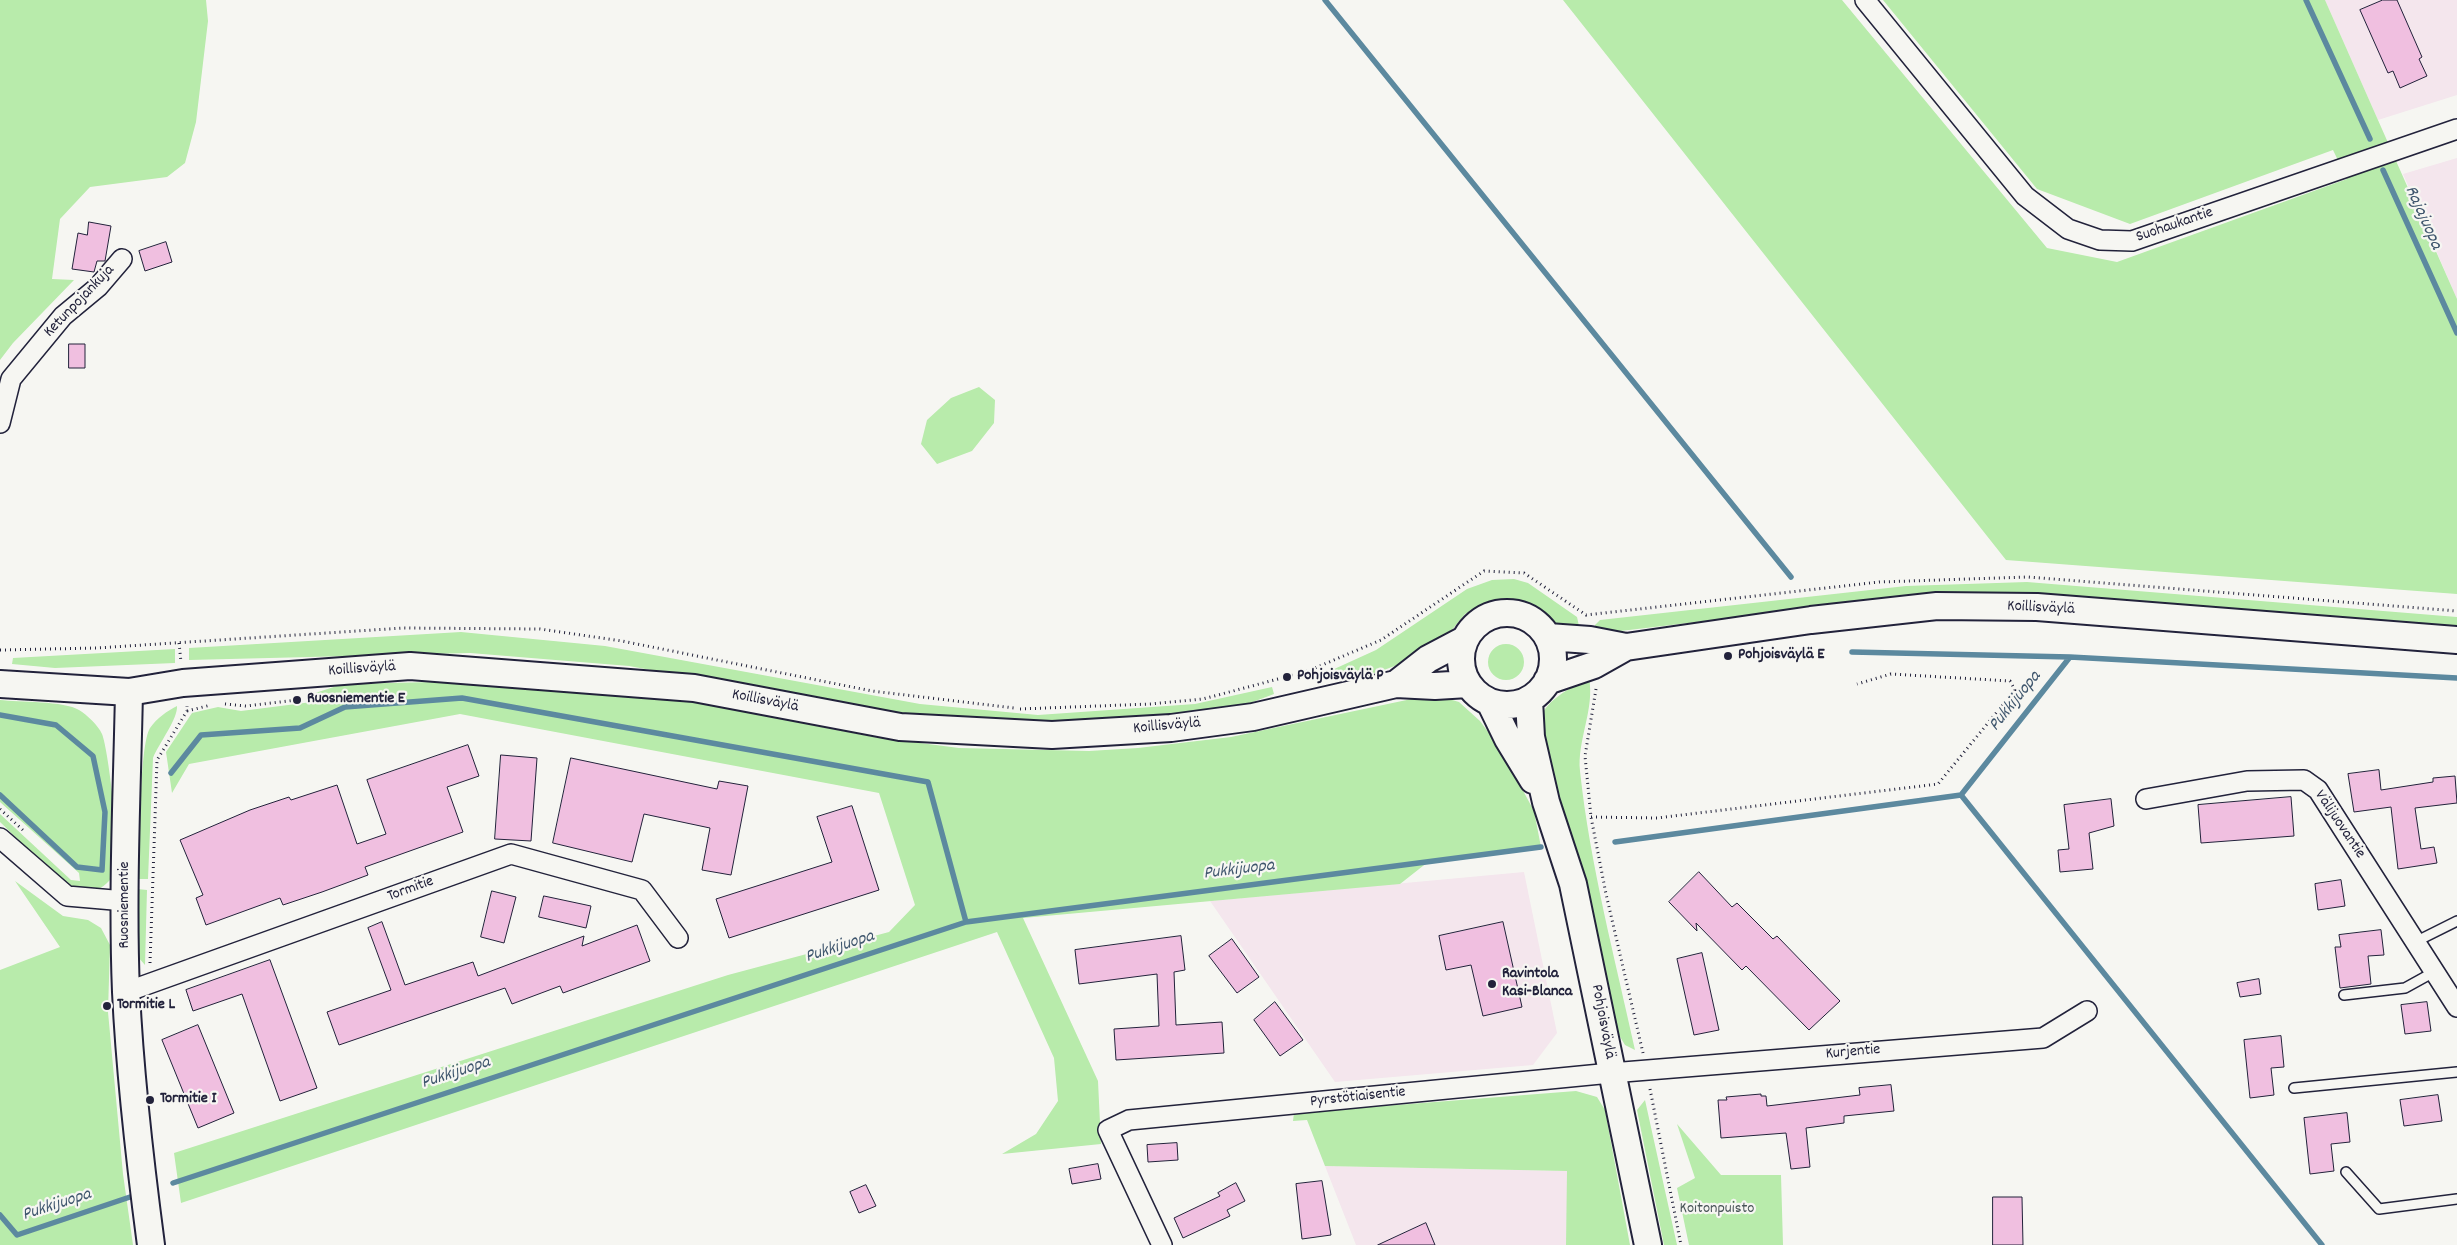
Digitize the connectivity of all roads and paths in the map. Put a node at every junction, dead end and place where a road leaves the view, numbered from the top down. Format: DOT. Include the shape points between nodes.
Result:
graph roads {
  1 [pos="1865,0"];
  2 [pos="2457,129"];
  3 [pos="122,259"];
  4 [pos="0,423"];
  5 [pos="2457,611"];
  6 [pos="1588,628"];
  7 [pos="1548,637"];
  8 [pos="1464,640"];
  9 [pos="2457,640"];
  10 [pos="179,643"];
  11 [pos="1626,647"];
  12 [pos="0,650"];
  13 [pos="1594,665"];
  14 [pos="1548,681"];
  15 [pos="183,683"];
  16 [pos="0,684"];
  17 [pos="1396,684"];
  18 [pos="1468,684"];
  19 [pos="1857,684"];
  20 [pos="129,692"];
  21 [pos="297,700"];
  22 [pos="1529,700"];
  23 [pos="1490,702"];
  24 [pos="188,710"];
  25 [pos="2146,799"];
  26 [pos="1546,802"];
  27 [pos="0,809"];
  28 [pos="1591,817"];
  29 [pos="27,834"];
  30 [pos="0,838"];
  31 [pos="125,901"];
  32 [pos="2457,921"];
  33 [pos="678,938"];
  34 [pos="2415,942"];
  35 [pos="2434,972"];
  36 [pos="138,989"];
  37 [pos="2344,995"];
  38 [pos="2457,1007"];
  39 [pos="2088,1011"];
  40 [pos="1647,1070"];
  41 [pos="2457,1072"];
  42 [pos="1611,1073"];
  43 [pos="2294,1088"];
  44 [pos="2346,1172"];
  45 [pos="2457,1199"];
  46 [pos="151,1245"];
  47 [pos="1162,1245"];
  48 [pos="1648,1245"];
  49 [pos="1681,1245"];
  1 -- 2 [label="street, Suohaukantie" via="2025,196 2068,229 2100,240 2132,241"];
  3 -- 4 [label="street, Ketunpojankuja" via="98,287 63,316 11,379"];
  5 -- 6 [label="path" via="2028,577 1879,582"];
  6 -- 7 [label="street, Koillisväylä"];
  6 -- 10 [label="path" via="1524,573 1484,571 1381,640 1308,671 1204,699 1018,709 872,691 622,641 540,629 403,628"];
  6 -- 11 [label="street, Koillisväylä"];
  7 -- 8 [label="street" via="1530,619 1505,612 1480,621"];
  7 -- 14 [label="street" via="1552,667"];
  8 -- 17 [label="street, Koillisväylä" via="1428,659"];
  8 -- 18 [label="street" via="1460,655"];
  9 -- 11 [label="street, Koillisväylä" via="2037,607 1937,606 1811,620"];
  10 -- 12 [label="path"];
  10 -- 15 [label="path"];
  11 -- 13 [label="street, Koillisväylä"];
  13 -- 14 [label="street, Koillisväylä"];
  13 -- 28 [label="path" via="1598,680 1585,756"];
  14 -- 22 [label="street"];
  15 -- 17 [label="street, Koillisväylä" via="410,666 694,688 900,727 1052,735 1171,728 1253,717"];
  15 -- 20 [label="street, Koillisväylä"];
  15 -- 24 [label="path"];
  16 -- 20 [label="street"];
  17 -- 18 [label="street, Koillisväylä"];
  18 -- 23 [label="street"];
  19 -- 28 [label="path" via="1891,674 2010,681 2014,690 1938,784 1657,818"];
  20 -- 31 [label="street, Ruosniementie"];
  21 -- 24 [label="path" via="246,706 219,704"];
  22 -- 23 [label="street" via="1503,705"];
  22 -- 26 [label="street, Pohjoisväylä" via="1531,737"];
  23 -- 26 [label="street, Pohjoisväylä"];
  24 -- 36 [label="path" via="157,760"];
  25 -- 34 [label="street, Välijuovantie" via="2247,781 2304,780 2318,790"];
  26 -- 42 [label="street, Pohjoisväylä" via="1573,884"];
  27 -- 29 [label="path"];
  28 -- 40 [label="path"];
  30 -- 31 [label="street" via="67,896"];
  31 -- 36 [label="street, Ruosniementie"];
  32 -- 34 [label="lane"];
  33 -- 36 [label="street, Tormitie" via="642,890 511,854"];
  34 -- 35 [label="street, Välijuovantie"];
  35 -- 37 [label="lane" via="2405,988"];
  35 -- 38 [label="street, Välijuovantie"];
  36 -- 46 [label="street, Ruosniementie" via="138,1132"];
  39 -- 40 [label="street, Kurjentie" via="2043,1038"];
  40 -- 42 [label="street, Kurjentie"];
  40 -- 49 [label="path"];
  41 -- 43 [label="lane"];
  42 -- 47 [label="street, Pyrstötiaisentie" via="1129,1120 1108,1130"];
  42 -- 48 [label="street, Pohjoisväylä"];
  44 -- 45 [label="lane" via="2379,1209"];
}
